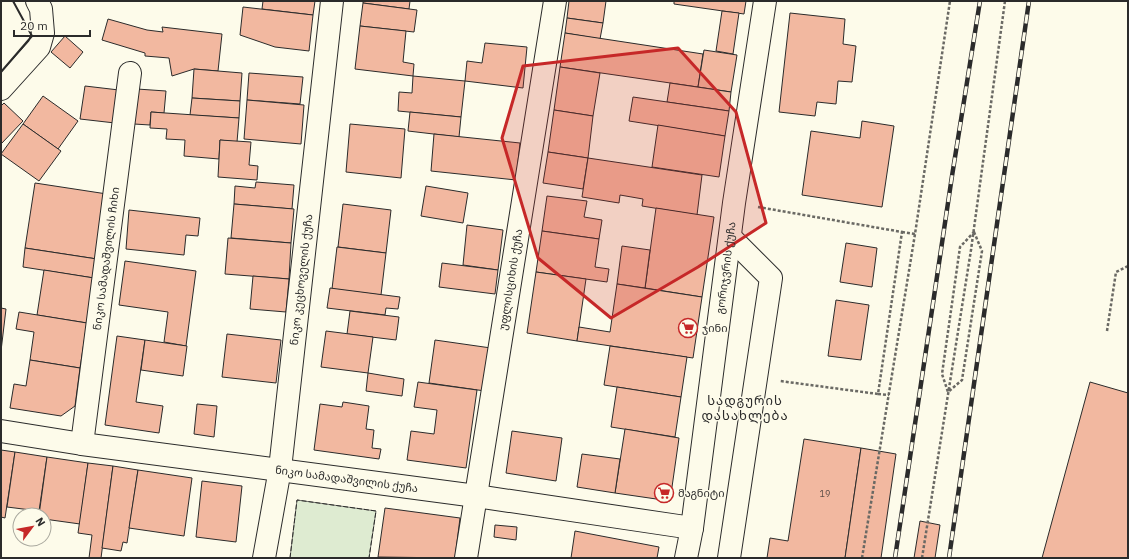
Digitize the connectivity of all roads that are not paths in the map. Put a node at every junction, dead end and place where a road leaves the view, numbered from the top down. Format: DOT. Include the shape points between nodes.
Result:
graph roads {
  1 [pos="37,1"];
  2 [pos="332,1"];
  3 [pos="555,1"];
  4 [pos="765,1"];
  5 [pos="130,73"];
  6 [pos="1,89"];
  7 [pos="730,237"];
  8 [pos="1,431"];
  9 [pos="82,444"];
  10 [pos="280,469"];
  11 [pos="476,496"];
  12 [pos="692,528"];
  13 [pos="264,558"];
  14 [pos="466,558"];
  15 [pos="686,558"];
  16 [pos="729,558"];
  1 -- 6 [label="street" via="41,9 43,33 39,47"];
  2 -- 10 [label="street, ნიკო კეცხოველის ქუჩა"];
  3 -- 11 [label="street, უფლისციხის ქუჩა"];
  4 -- 7 [label="street, გორიჯვრის ქუჩა"];
  5 -- 9 [label="street, ნიკო სამადაშვილის ჩიხი"];
  7 -- 12 [label="street, გორიჯვრის ქუჩა"];
  7 -- 16 [label="street" via="771,278"];
  8 -- 9 [label="street, ნიკო სამადაშვილის ქუჩა"];
  9 -- 10 [label="street, ნიკო სამადაშვილის ქუჩა"];
  10 -- 11 [label="street, ნიკო სამადაშვილის ქუჩა"];
  10 -- 13 [label="street, ნიკო კეცხოველის ქუჩა"];
  11 -- 12 [label="street, ნიკო სამადაშვილის ქუჩა"];
  11 -- 14 [label="street, უფლისციხის ქუჩა"];
  12 -- 15 [label="street, გორიჯვრის ქუჩა"];
}
